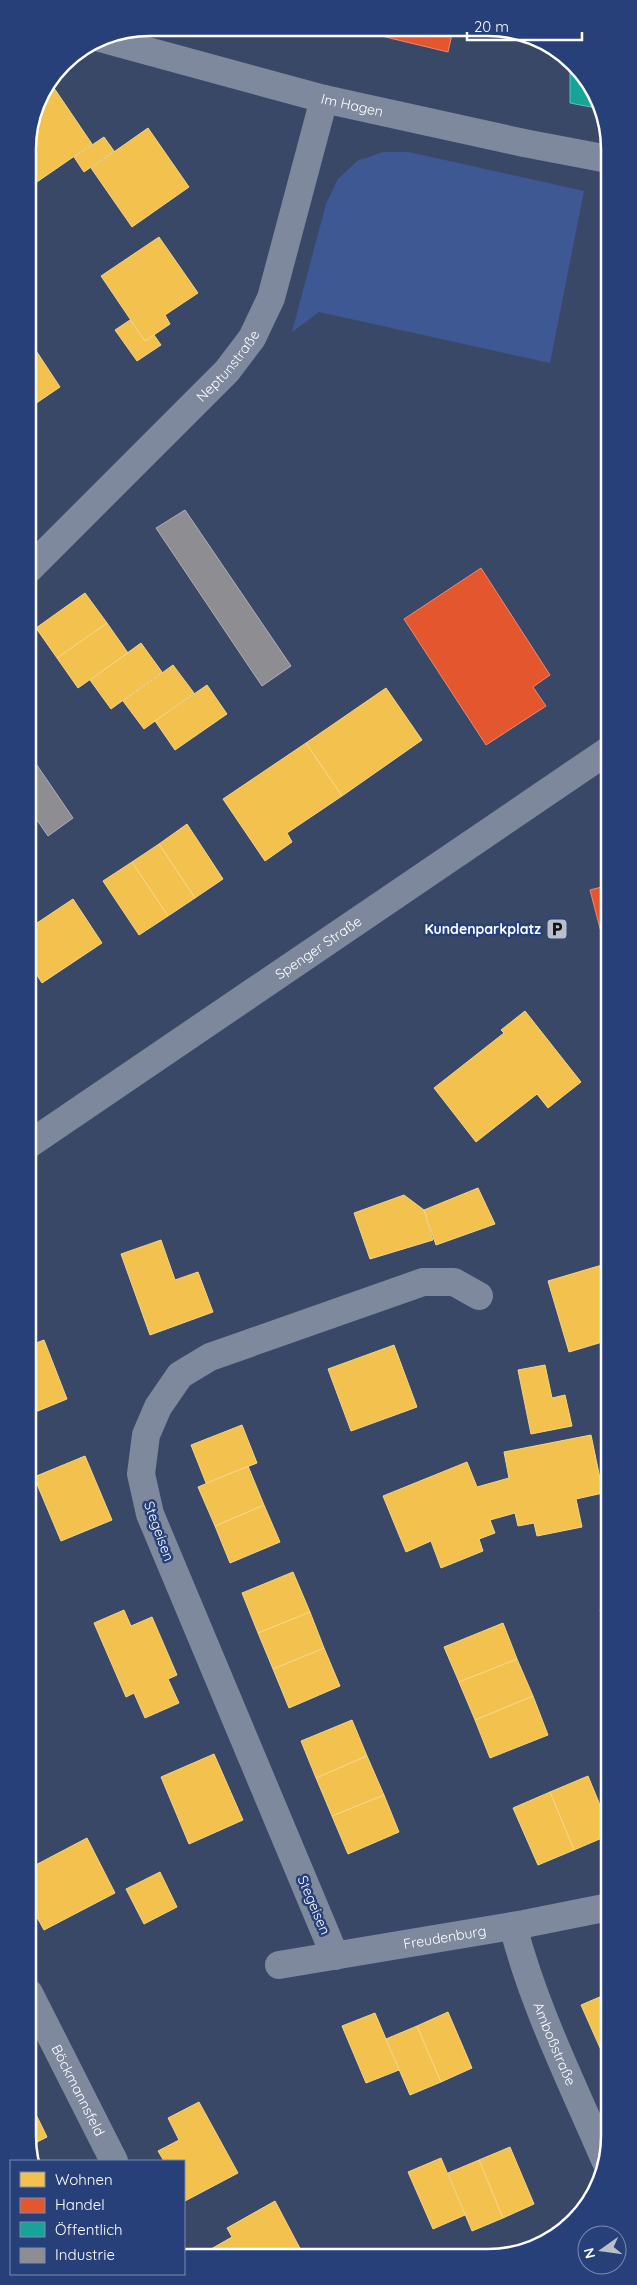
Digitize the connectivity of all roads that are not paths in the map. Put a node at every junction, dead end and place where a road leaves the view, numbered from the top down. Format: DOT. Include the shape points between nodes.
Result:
graph roads {
  1 [pos="115,42"];
  2 [pos="324,99"];
  3 [pos="601,158"];
  4 [pos="36,562"];
  5 [pos="601,755"];
  6 [pos="36,1140"];
  7 [pos="479,1296"];
  8 [pos="601,1909"];
  9 [pos="513,1926"];
  10 [pos="335,1956"];
  11 [pos="279,1965"];
  12 [pos="36,2009"];
  13 [pos="600,2147"];
  14 [pos="113,2160"];
  1 -- 2 [label="street, Im Hagen"];
  2 -- 3 [label="street, Im Hagen"];
  2 -- 4 [label="street, Neptunstraße" via="271,298 252,338 227,371"];
  5 -- 6 [label="main road, Spenger Straße"];
  7 -- 10 [label="street, Stegeisen" via="454,1282 423,1282 210,1357 180,1375 158,1407 146,1435 141,1474 150,1514"];
  8 -- 9 [label="street, Freudenburg"];
  9 -- 10 [label="street, Freudenburg"];
  9 -- 13 [label="street, Amboßstraße" via="535,1998"];
  10 -- 11 [label="street, Freudenburg"];
  12 -- 14 [label="street, Böckmannsfeld"];
}
